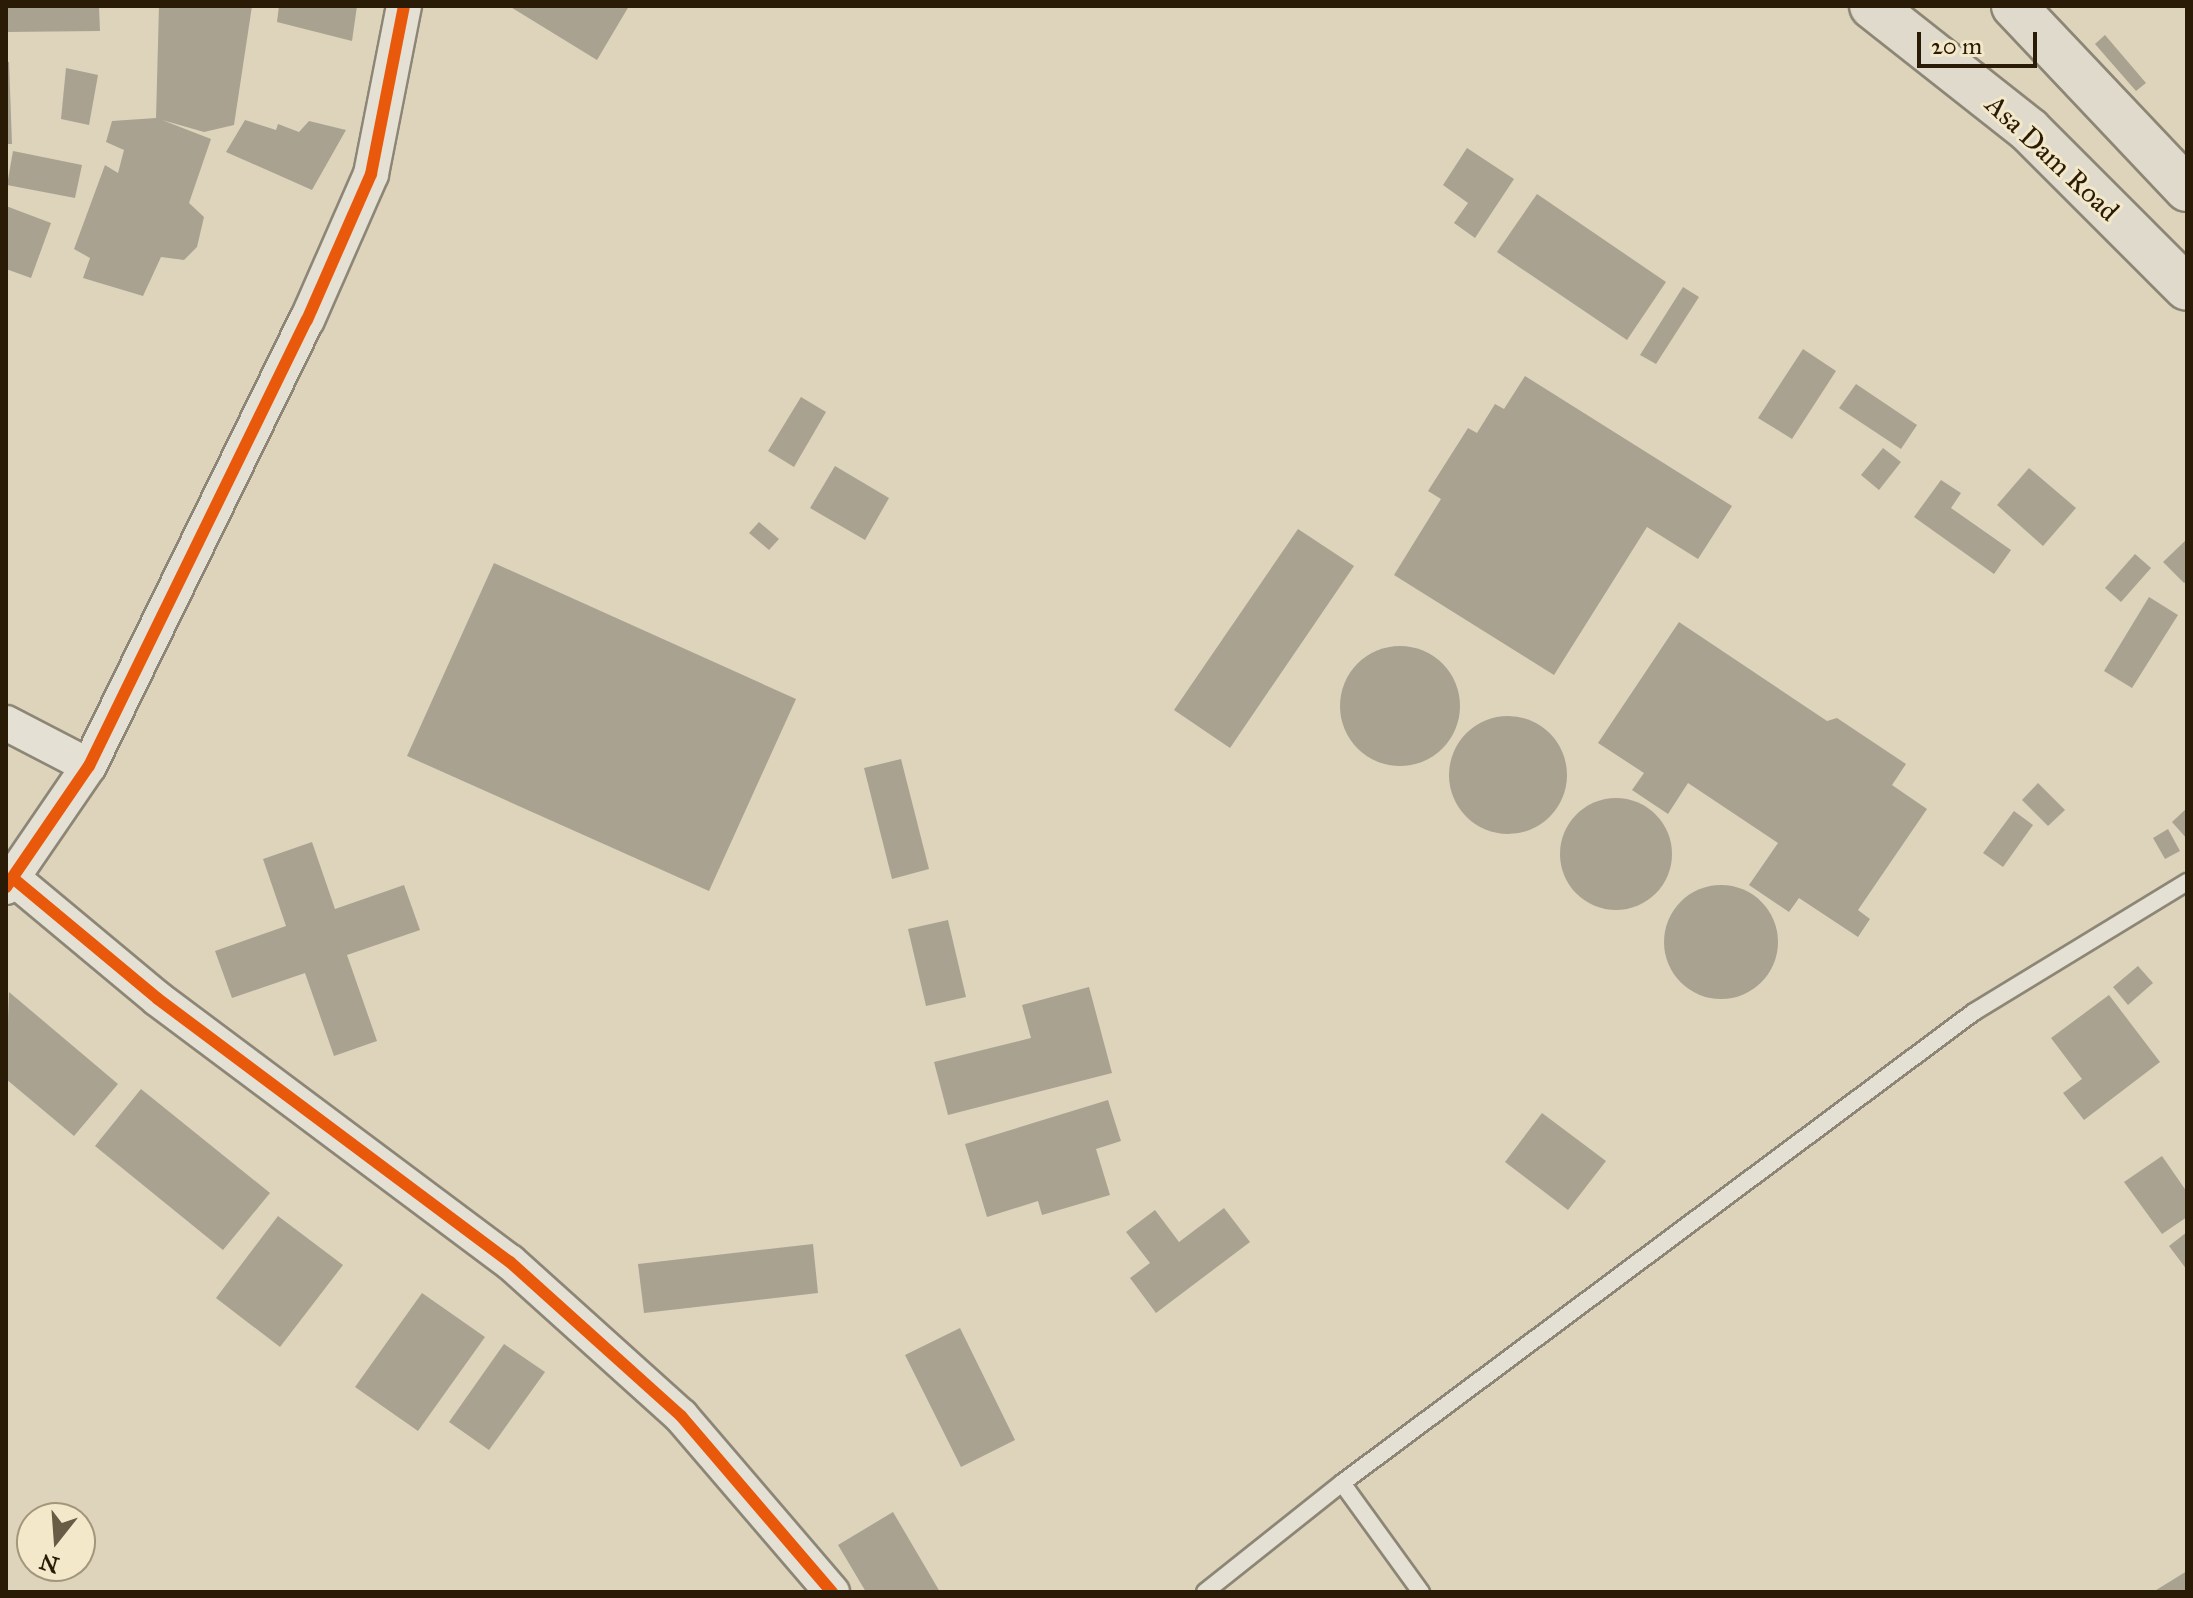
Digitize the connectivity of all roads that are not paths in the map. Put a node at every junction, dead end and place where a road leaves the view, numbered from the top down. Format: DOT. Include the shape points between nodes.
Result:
graph roads {
  1 [pos="404,6"];
  2 [pos="1872,6"];
  3 [pos="2014,6"];
  4 [pos="2187,189"];
  5 [pos="2187,288"];
  6 [pos="6,723"];
  7 [pos="89,766"];
  8 [pos="2187,882"];
  9 [pos="10,883"];
  10 [pos="1342,1483"];
  11 [pos="832,1592"];
  12 [pos="1205,1592"];
  13 [pos="1421,1592"];
  1 -- 7 [label="street" via="371,174 307,320"];
  2 -- 5 [label="main road, Asa Dam Road" via="2029,130"];
  3 -- 4 [label="main road"];
  6 -- 7 [label="street"];
  7 -- 9 [label="street"];
  8 -- 10 [label="lane" via="1974,1012"];
  9 -- 11 [label="street" via="510,1262 681,1416"];
  10 -- 12 [label="lane"];
  10 -- 13 [label="lane"];
}
